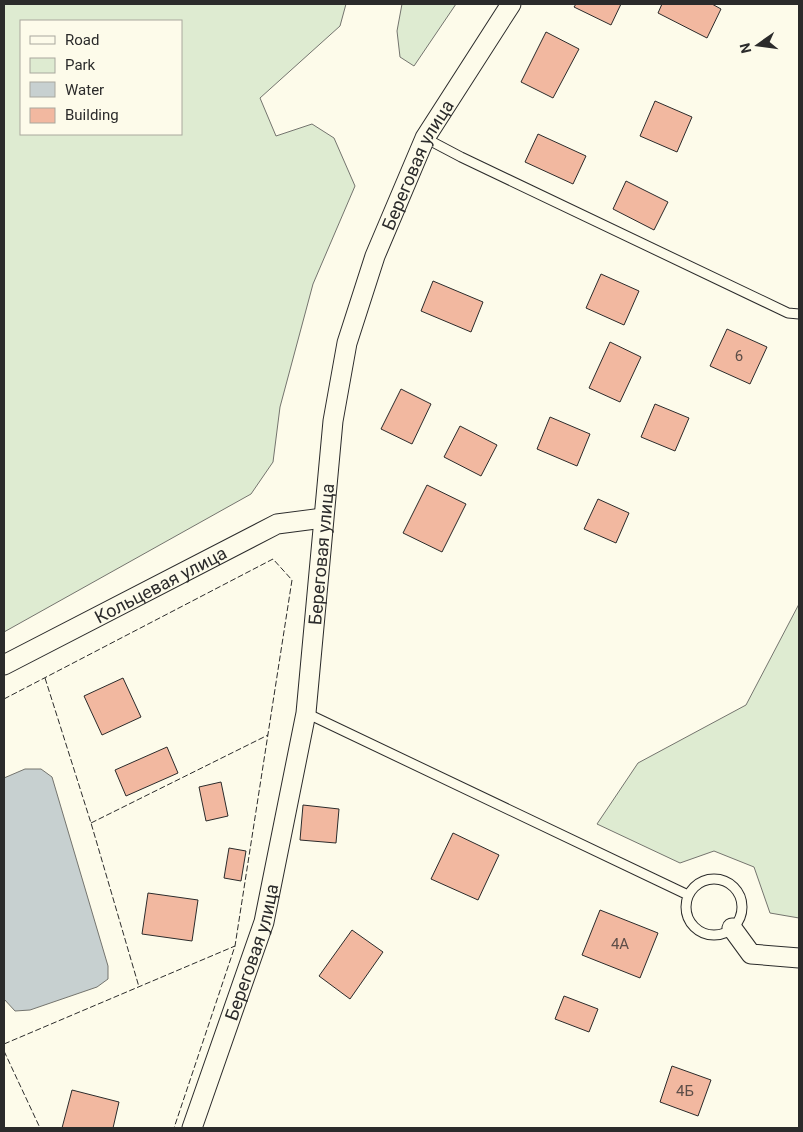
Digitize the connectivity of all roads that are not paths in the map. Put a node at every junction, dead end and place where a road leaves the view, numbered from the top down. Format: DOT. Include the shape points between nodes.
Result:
graph roads {
  1 [pos="511,4"];
  2 [pos="425,138"];
  3 [pos="799,314"];
  4 [pos="323,518"];
  5 [pos="4,665"];
  6 [pos="306,713"];
  7 [pos="688,895"];
  8 [pos="732,928"];
  9 [pos="799,958"];
  10 [pos="192,1128"];
  1 -- 2 [label="street, Береговая улица"];
  2 -- 3 [label="lane" via="788,313"];
  2 -- 4 [label="street, Береговая улица" via="374,256 347,343 333,422"];
  4 -- 5 [label="street, Кольцевая улица" via="277,524"];
  4 -- 6 [label="street, Береговая улица"];
  6 -- 7 [label="lane"];
  6 -- 10 [label="street, Береговая улица" via="264,922"];
  7 -- 8 [label="lane" via="687,916 693,926 712,935 723,934"];
  7 -- 8 [label="lane" via="704,880 721,880 735,888 742,909"];
  8 -- 9 [label="street" via="751,954"];
}
